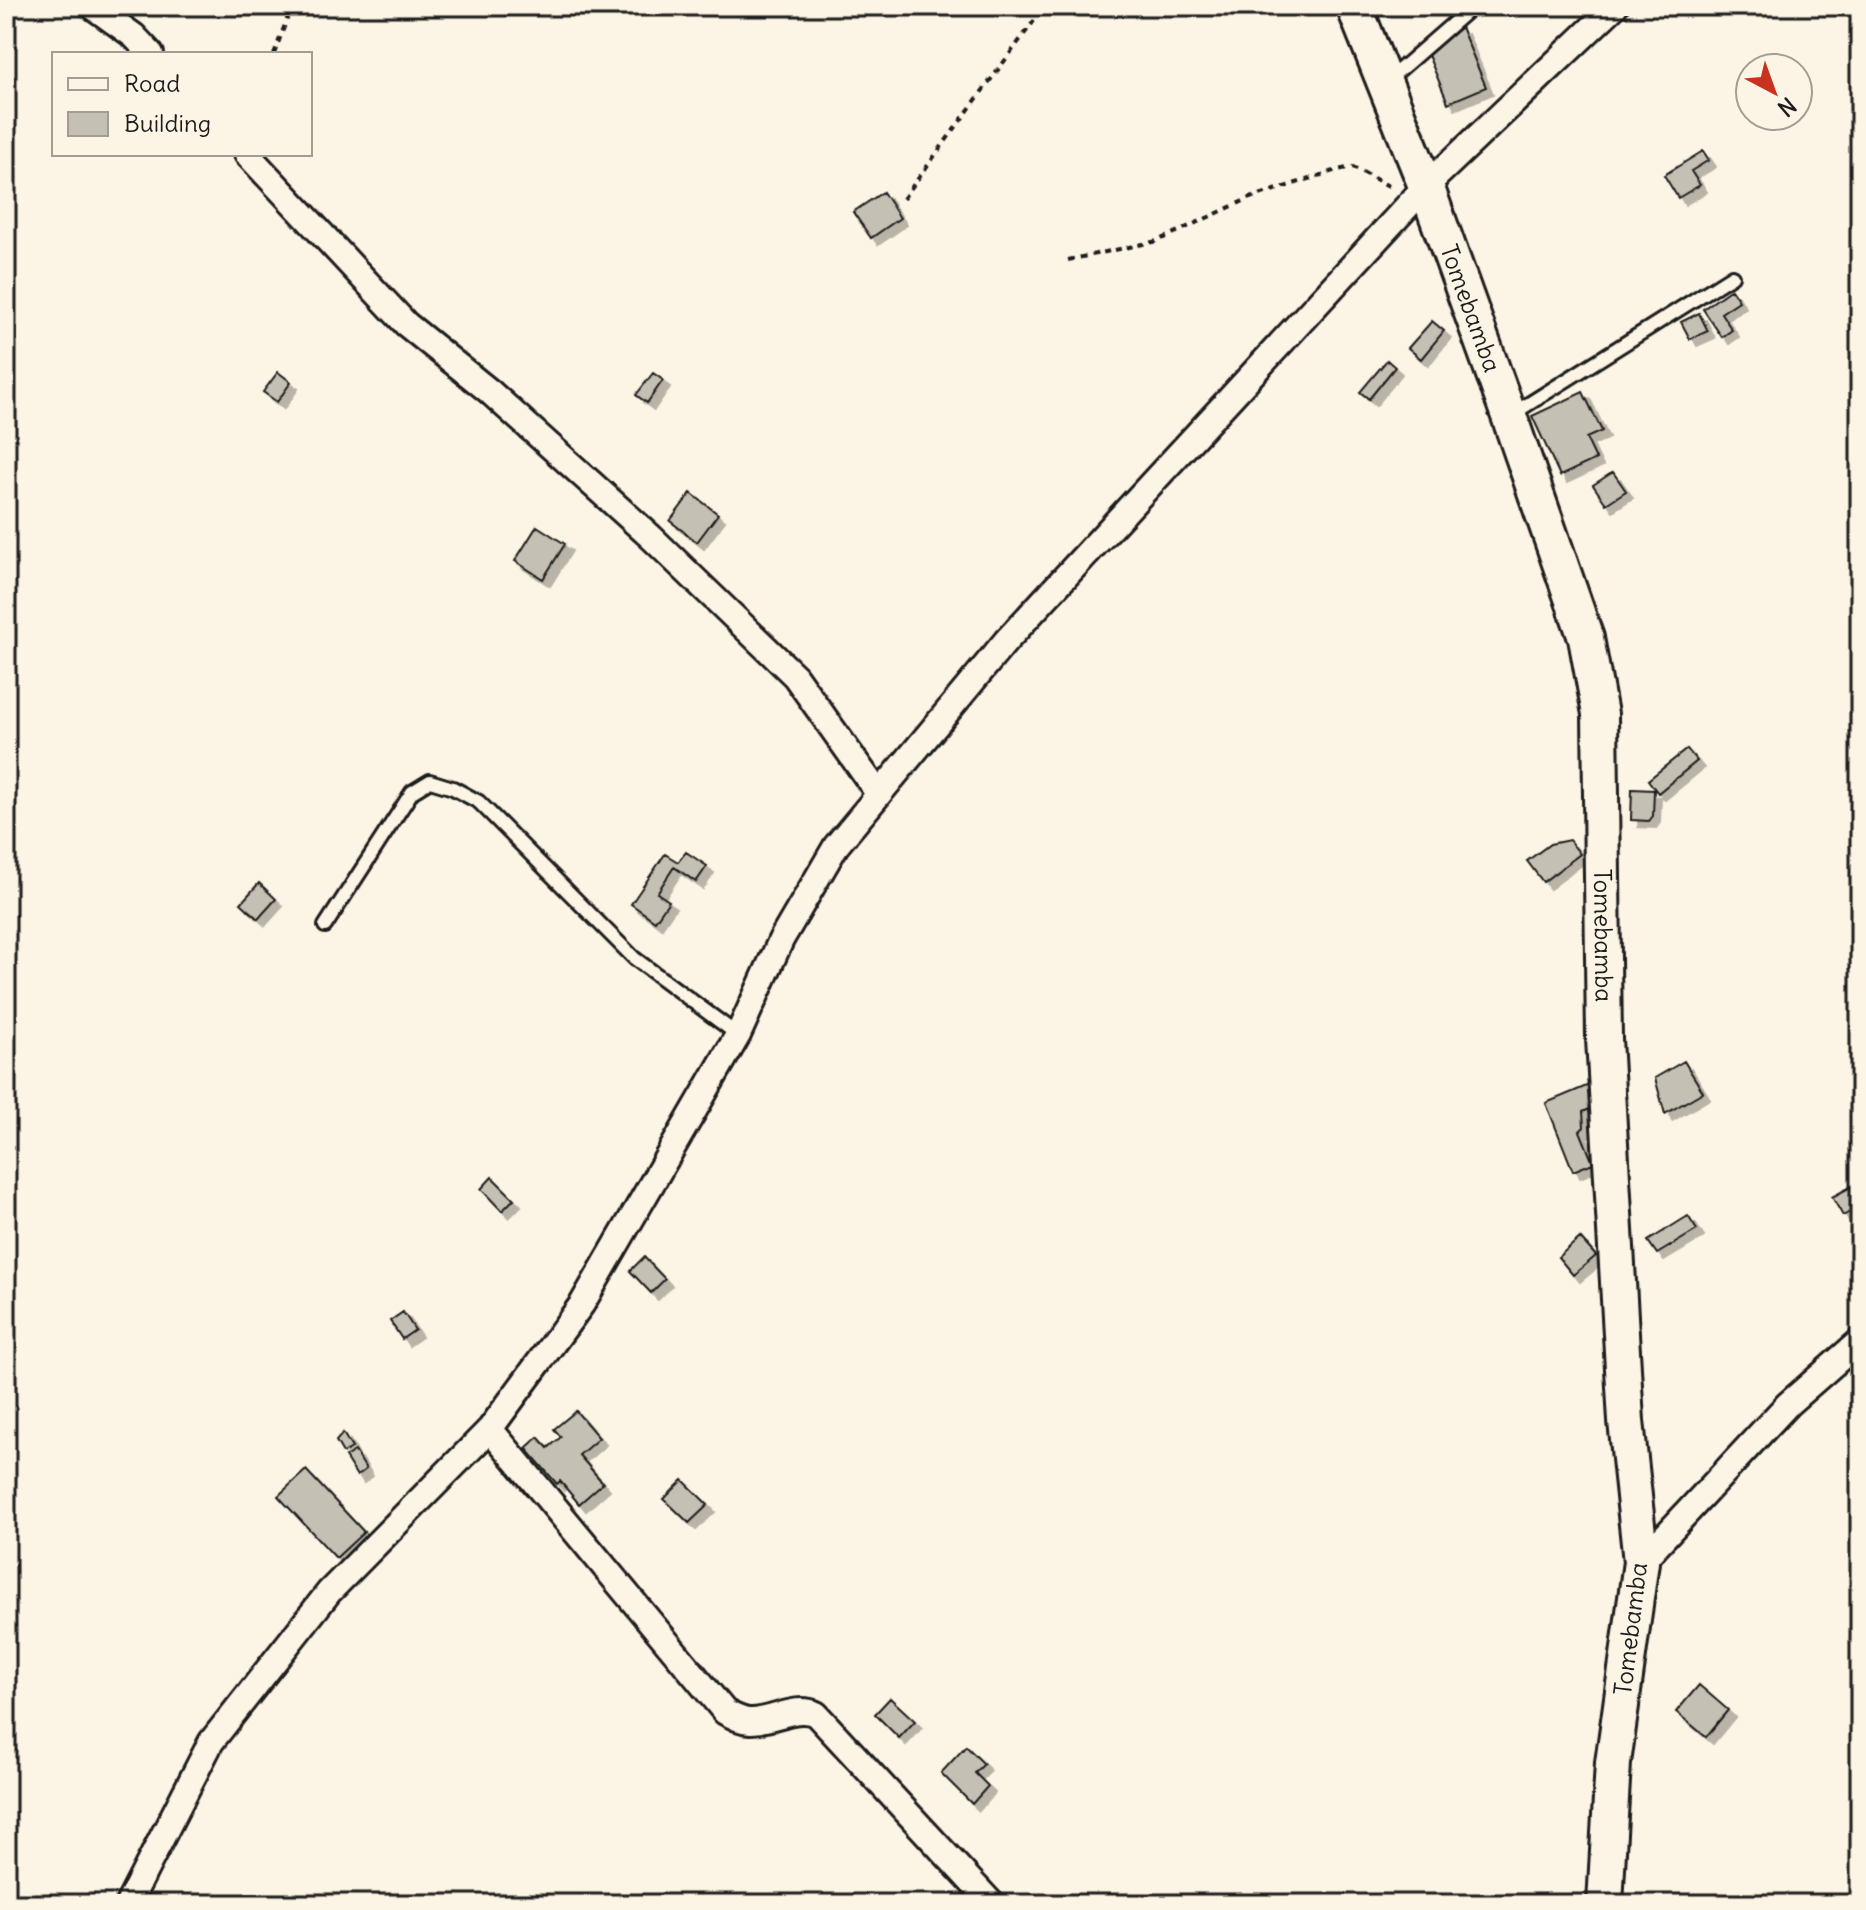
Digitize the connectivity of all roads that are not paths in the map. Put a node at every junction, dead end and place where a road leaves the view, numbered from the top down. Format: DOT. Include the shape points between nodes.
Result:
graph roads {
  1 [pos="92,6"];
  2 [pos="1354,6"];
  3 [pos="1473,6"];
  4 [pos="1615,6"];
  5 [pos="149,52"];
  6 [pos="1385,82"];
  7 [pos="249,156"];
  8 [pos="1417,196"];
  9 [pos="1732,276"];
  10 [pos="1509,416"];
  11 [pos="878,793"];
  12 [pos="325,926"];
  13 [pos="738,1035"];
  14 [pos="1860,1341"];
  15 [pos="490,1429"];
  16 [pos="1641,1562"];
  17 [pos="128,1904"];
  18 [pos="992,1904"];
  19 [pos="1605,1904"];
  1 -- 5 [label="street"];
  2 -- 6 [label="street, Tomebamba"];
  3 -- 6 [label="lane"];
  4 -- 8 [label="street"];
  6 -- 8 [label="street, Tomebamba"];
  7 -- 11 [label="street" via="406,324 605,495 795,676"];
  8 -- 10 [label="street, Tomebamba"];
  8 -- 11 [label="street" via="1006,641"];
  9 -- 10 [label="lane"];
  10 -- 16 [label="street, Tomebamba" via="1586,638 1600,714 1604,1039 1626,1421"];
  11 -- 13 [label="street" via="836,846 781,940"];
  12 -- 13 [label="lane" via="412,792 430,781 479,802 634,958"];
  13 -- 15 [label="street" via="582,1304"];
  14 -- 16 [label="street" via="1788,1404"];
  15 -- 17 [label="street" via="329,1592 211,1742"];
  15 -- 18 [label="street" via="725,1712 753,1722 799,1712 816,1714"];
  16 -- 19 [label="street, Tomebamba" via="1613,1763"];
}
